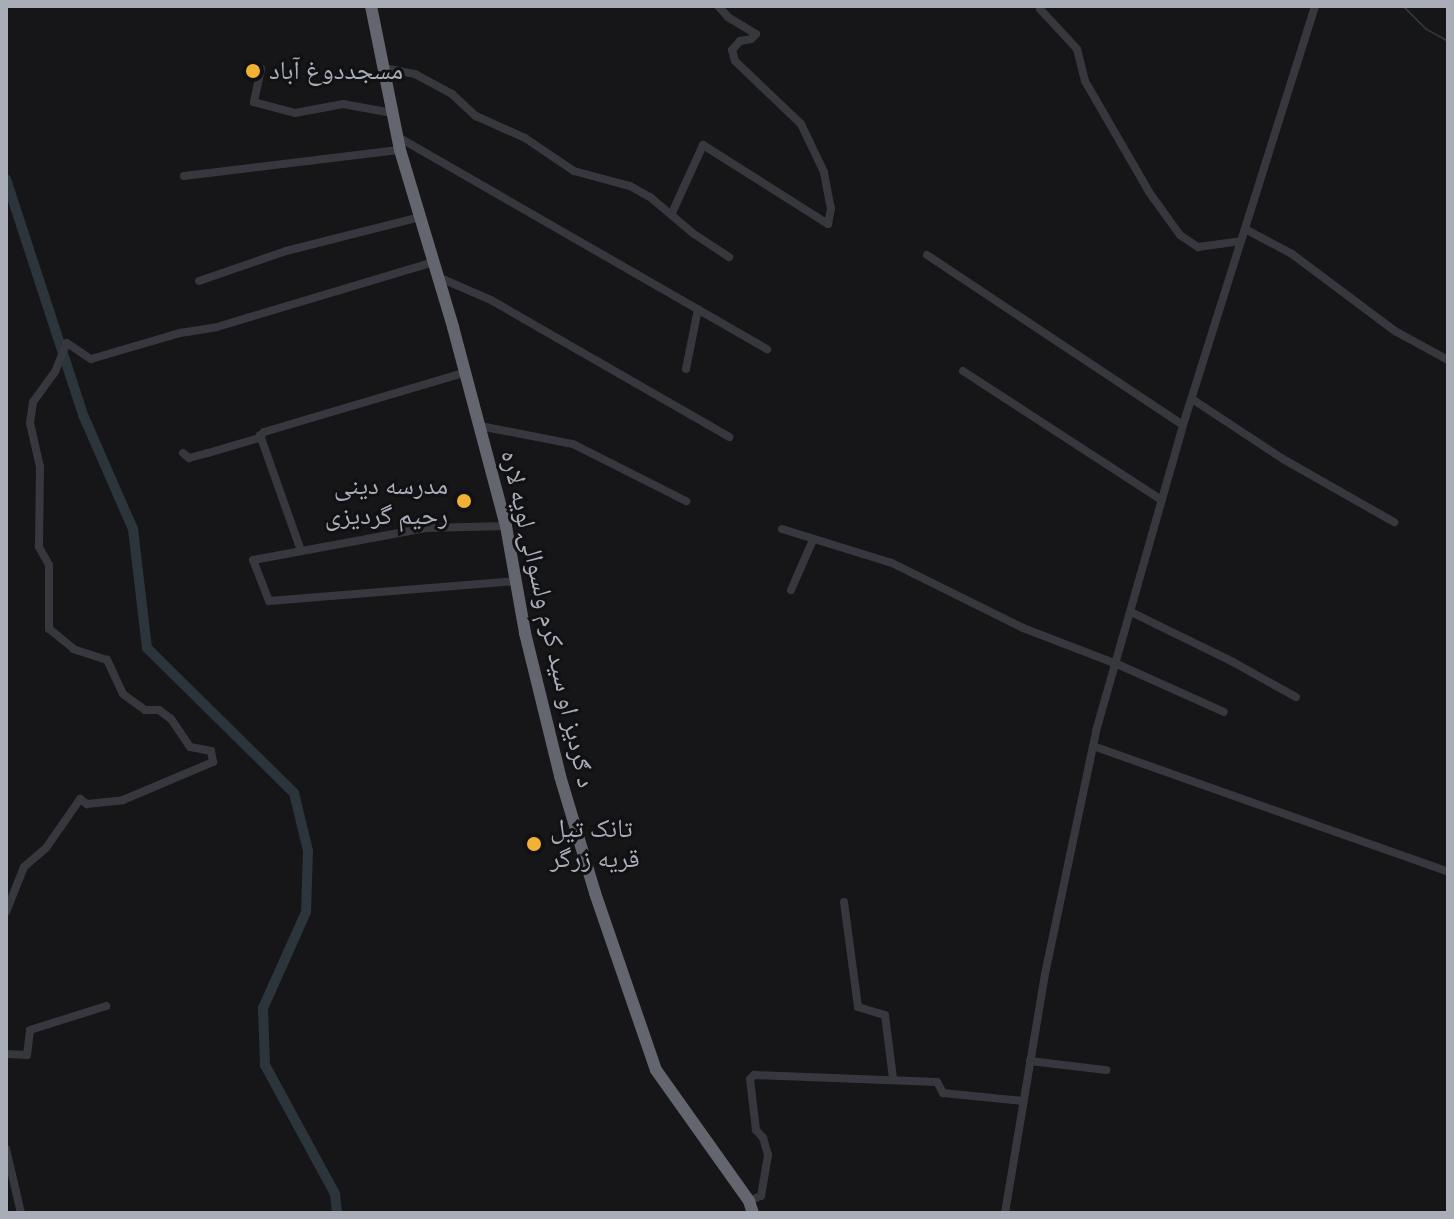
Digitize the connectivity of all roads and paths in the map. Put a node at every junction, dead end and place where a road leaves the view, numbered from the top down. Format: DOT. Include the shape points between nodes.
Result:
graph roads {
  1 [pos="371,6"];
  2 [pos="718,6"];
  3 [pos="1041,6"];
  4 [pos="1315,6"];
  5 [pos="384,68"];
  6 [pos="261,69"];
  7 [pos="392,113"];
  8 [pos="398,137"];
  9 [pos="400,150"];
  10 [pos="184,176"];
  11 [pos="672,213"];
  12 [pos="420,217"];
  13 [pos="1245,229"];
  14 [pos="1241,241"];
  15 [pos="927,255"];
  16 [pos="729,257"];
  17 [pos="433,262"];
  18 [pos="437,277"];
  19 [pos="199,281"];
  20 [pos="698,309"];
  21 [pos="767,349"];
  22 [pos="1448,360"];
  23 [pos="686,369"];
  24 [pos="963,371"];
  25 [pos="466,372"];
  26 [pos="1192,399"];
  27 [pos="1183,425"];
  28 [pos="480,426"];
  29 [pos="260,434"];
  30 [pos="729,437"];
  31 [pos="183,453"];
  32 [pos="1162,500"];
  33 [pos="686,501"];
  34 [pos="1394,522"];
  35 [pos="506,526"];
  36 [pos="782,529"];
  37 [pos="813,540"];
  38 [pos="301,551"];
  39 [pos="517,581"];
  40 [pos="791,590"];
  41 [pos="1131,612"];
  42 [pos="1117,664"];
  43 [pos="1296,697"];
  44 [pos="1224,712"];
  45 [pos="1093,746"];
  46 [pos="1448,872"];
  47 [pos="844,902"];
  48 [pos="6,912"];
  49 [pos="106,1006"];
  50 [pos="6,1054"];
  51 [pos="1030,1061"];
  52 [pos="1106,1070"];
  53 [pos="893,1078"];
  54 [pos="1023,1101"];
  55 [pos="6,1149"];
  56 [pos="751,1207"];
  57 [pos="21,1213"];
  58 [pos="1005,1213"];
  1 -- 5 [label="highway, د ګردیز او سید کرم ولسوالۍ لویه لاره"];
  2 -- 11 [label="street" via="756,34 732,50 735,61 801,124 824,172 831,209 828,224 703,145"];
  3 -- 14 [label="street" via="1077,49 1085,81 1180,235 1198,247"];
  4 -- 13 [label="street"];
  5 -- 7 [label="highway, د ګردیز او سید کرم ولسوالۍ لویه لاره"];
  5 -- 11 [label="street" via="415,74 452,94 476,116 525,138 574,171 630,186"];
  6 -- 7 [label="street" via="254,102 295,113 343,104"];
  7 -- 8 [label="highway, د ګردیز او سید کرم ولسوالۍ لویه لاره"];
  8 -- 9 [label="highway, د ګردیز او سید کرم ولسوالۍ لویه لاره"];
  8 -- 20 [label="street"];
  9 -- 10 [label="street"];
  9 -- 12 [label="highway, د ګردیز او سید کرم ولسوالۍ لویه لاره"];
  11 -- 16 [label="street"];
  12 -- 17 [label="highway, د ګردیز او سید کرم ولسوالۍ لویه لاره"];
  12 -- 19 [label="street" via="286,251"];
  13 -- 14 [label="street"];
  13 -- 22 [label="street" via="1292,254 1395,331"];
  14 -- 26 [label="street"];
  15 -- 27 [label="street"];
  17 -- 18 [label="highway, د ګردیز او سید کرم ولسوالۍ لویه لاره"];
  17 -- 48 [label="street" via="91,359 67,343 55,372 33,402 30,423 40,467 39,547 49,565 49,629 74,649 107,660 123,694 145,710 159,710 171,719 190,747 211,751 213,762 123,800 87,804 80,799 46,848 24,867"];
  18 -- 25 [label="highway, د ګردیز او سید کرم ولسوالۍ لویه لاره"];
  18 -- 30 [label="street" via="491,300"];
  20 -- 21 [label="street"];
  20 -- 23 [label="street"];
  24 -- 32 [label="street"];
  25 -- 28 [label="highway, د ګردیز او سید کرم ولسوالۍ لویه لاره"];
  25 -- 29 [label="street"];
  26 -- 27 [label="street"];
  26 -- 34 [label="street"];
  27 -- 32 [label="street"];
  28 -- 33 [label="street" via="573,444"];
  28 -- 35 [label="highway, د ګردیز او سید کرم ولسوالۍ لویه لاره"];
  29 -- 31 [label="street" via="189,458"];
  29 -- 38 [label="street"];
  32 -- 41 [label="street"];
  35 -- 38 [label="street" via="426,528"];
  35 -- 39 [label="highway, د ګردیز او سید کرم ولسوالۍ لویه لاره"];
  36 -- 37 [label="street"];
  37 -- 40 [label="street"];
  37 -- 42 [label="street" via="892,563 1023,628"];
  38 -- 39 [label="street" via="253,560 269,601"];
  39 -- 56 [label="highway, د ګردیز او سید کرم ولسوالۍ لویه لاره" via="560,776 656,1070"];
  41 -- 42 [label="street"];
  41 -- 43 [label="street"];
  42 -- 44 [label="street"];
  42 -- 45 [label="street"];
  45 -- 46 [label="street"];
  45 -- 51 [label="street"];
  47 -- 53 [label="street" via="858,1007 885,1015"];
  49 -- 50 [label="street" via="30,1030 27,1055"];
  51 -- 52 [label="street"];
  51 -- 54 [label="street"];
  53 -- 54 [label="street" via="937,1082 943,1093"];
  53 -- 56 [label="street" via="751,1077 756,1130 768,1155 761,1196"];
  54 -- 58 [label="street"];
  55 -- 57 [label="street"];
}
